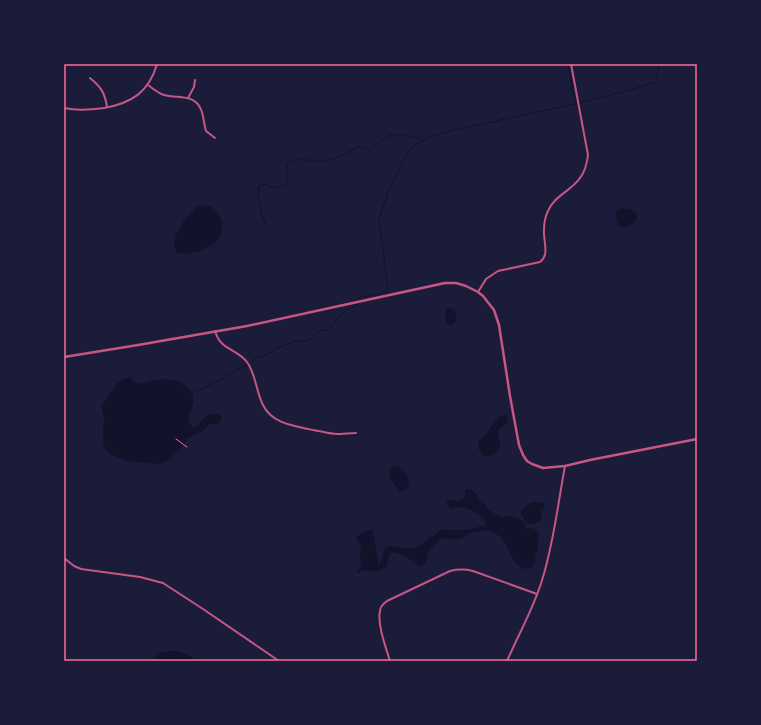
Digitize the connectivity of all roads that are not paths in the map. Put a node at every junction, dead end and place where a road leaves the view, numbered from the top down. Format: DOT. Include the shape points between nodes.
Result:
graph roads {
  1 [pos="157,64"];
  2 [pos="572,64"];
  3 [pos="90,78"];
  4 [pos="195,80"];
  5 [pos="148,85"];
  6 [pos="188,98"];
  7 [pos="107,107"];
  8 [pos="64,108"];
  9 [pos="215,138"];
  10 [pos="478,292"];
  11 [pos="215,331"];
  12 [pos="64,357"];
  13 [pos="356,433"];
  14 [pos="697,439"];
  15 [pos="565,466"];
  16 [pos="64,508"];
  17 [pos="64,514"];
  18 [pos="64,558"];
  19 [pos="537,594"];
  20 [pos="279,661"];
  21 [pos="390,661"];
  22 [pos="507,661"];
  1 -- 5 [label="street"];
  2 -- 10 [label="street" via="588,155 583,174 548,209 543,231 546,253 543,259 540,262 498,271 486,279"];
  3 -- 7 [label="street" via="104,94"];
  4 -- 6 [label="street"];
  5 -- 6 [label="street" via="163,94"];
  5 -- 7 [label="street" via="132,100"];
  6 -- 9 [label="street" via="194,100 202,112 206,132"];
  7 -- 8 [label="street" via="82,111"];
  10 -- 11 [label="street" via="456,283 445,283"];
  10 -- 15 [label="street" via="494,310 499,326 510,398 523,455 527,461 539,467"];
  11 -- 12 [label="street"];
  11 -- 13 [label="street" via="217,339 223,345 248,363 260,400 270,416 285,424 328,433"];
  14 -- 15 [label="street"];
  15 -- 19 [label="street" via="551,545"];
  16 -- 17 [label="street"];
  18 -- 20 [label="street" via="81,569 140,576 163,583"];
  19 -- 21 [label="street" via="473,571 450,571 383,604 380,609 380,621"];
  19 -- 22 [label="street"];
}
